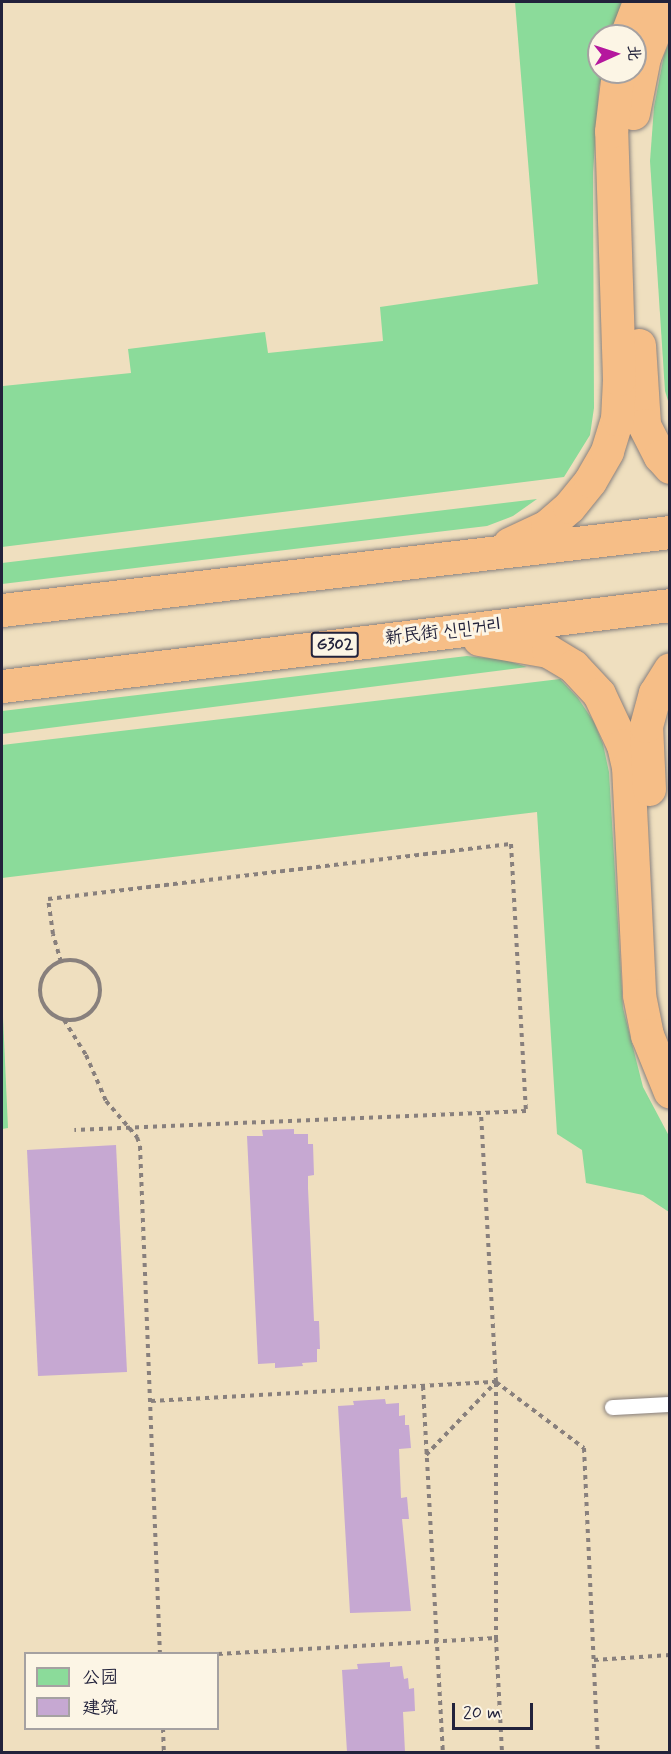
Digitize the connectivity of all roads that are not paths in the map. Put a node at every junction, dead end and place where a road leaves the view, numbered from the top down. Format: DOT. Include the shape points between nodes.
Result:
graph roads {
  1 [pos="639,2"];
  2 [pos="666,2"];
  3 [pos="631,24"];
  4 [pos="617,84"];
  5 [pos="669,467"];
  6 [pos="669,532"];
  7 [pos="487,555"];
  8 [pos="669,605"];
  9 [pos="2,610"];
  10 [pos="423,634"];
  11 [pos="669,669"];
  12 [pos="2,686"];
  13 [pos="669,1033"];
  14 [pos="669,1092"];
  15 [pos="669,1404"];
  16 [pos="612,1407"];
  1 -- 3 [label="highway"];
  2 -- 5 [label="highway" via="638,81 631,180 644,424"];
  4 -- 7 [label="highway" via="611,131 619,379 616,419 607,451 569,507 547,526"];
  6 -- 7 [label="highway"];
  7 -- 9 [label="highway"];
  8 -- 10 [label="highway, 新民街 신민거리 / G302"];
  10 -- 12 [label="highway, 新民街 신민거리 / G302"];
  10 -- 14 [label="highway" via="499,641 548,651 573,666 599,694 623,745 628,766 639,995 647,1035"];
  11 -- 13 [label="highway" via="655,693 646,726 659,975"];
  15 -- 16 [label="lane"];
}
